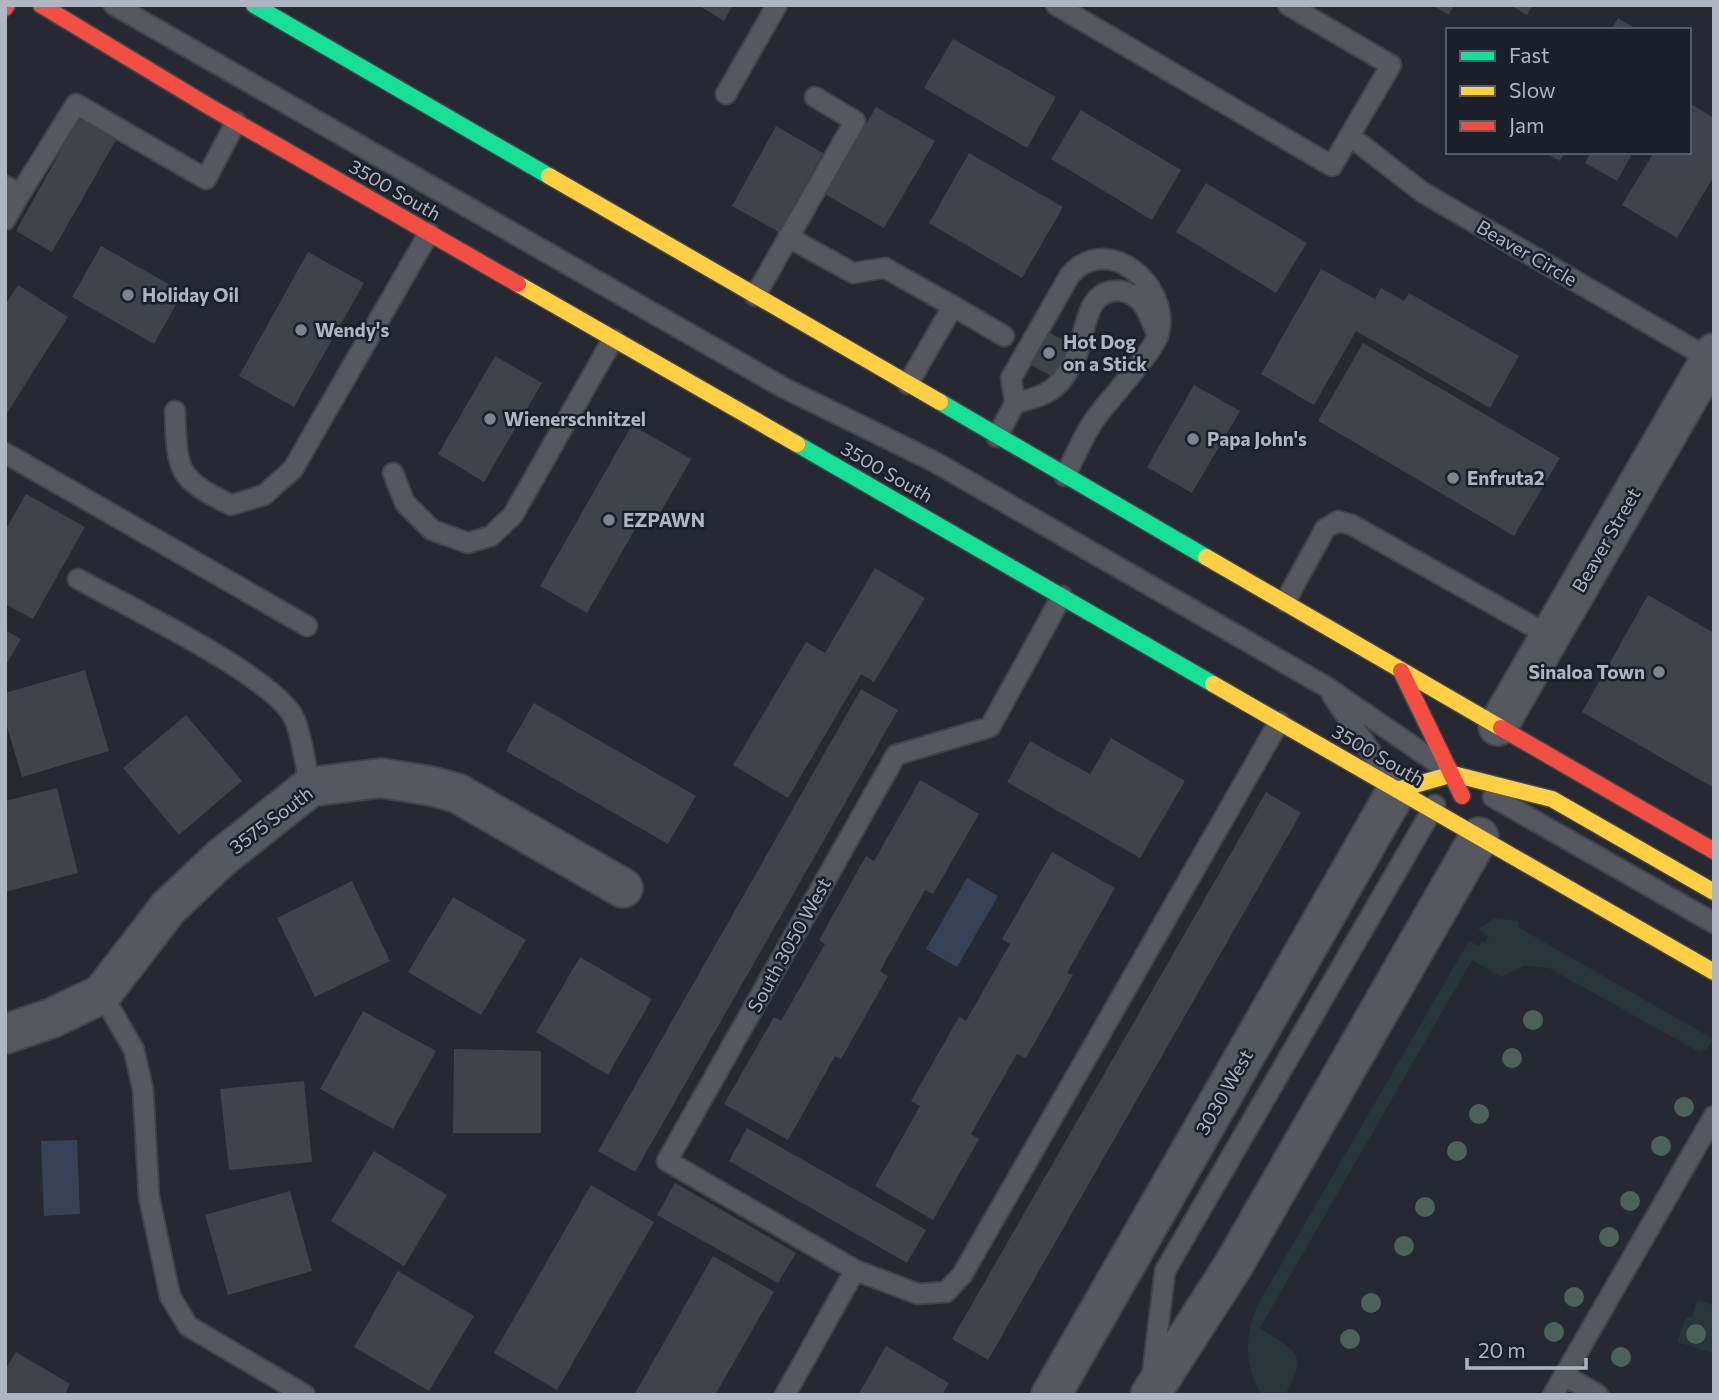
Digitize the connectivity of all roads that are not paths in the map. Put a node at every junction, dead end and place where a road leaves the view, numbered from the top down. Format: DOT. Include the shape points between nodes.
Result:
graph roads {
  1 [pos="41,5"];
  2 [pos="114,5"];
  3 [pos="254,5"];
  4 [pos="777,5"];
  5 [pos="1056,5"];
  6 [pos="1288,5"];
  7 [pos="726,94"];
  8 [pos="814,97"];
  9 [pos="236,122"];
  10 [pos="1350,136"];
  11 [pos="13,190"];
  12 [pos="5,220"];
  13 [pos="429,233"];
  14 [pos="788,237"];
  15 [pos="755,296"];
  16 [pos="953,306"];
  17 [pos="1004,337"];
  18 [pos="1158,337"];
  19 [pos="613,339"];
  20 [pos="1712,356"];
  21 [pos="908,384"];
  22 [pos="1015,403"];
  23 [pos="175,411"];
  24 [pos="997,437"];
  25 [pos="5,453"];
  26 [pos="393,473"];
  27 [pos="1065,476"];
  28 [pos="78,579"];
  29 [pos="1062,596"];
  30 [pos="1285,602"];
  31 [pos="307,626"];
  32 [pos="1550,636"];
  33 [pos="1401,671"];
  34 [pos="1325,686"];
  35 [pos="1279,722"];
  36 [pos="1498,726"];
  37 [pos="1453,774"];
  38 [pos="310,787"];
  39 [pos="1397,790"];
  40 [pos="1432,810"];
  41 [pos="1479,837"];
  42 [pos="1714,851"];
  43 [pos="623,888"];
  44 [pos="1714,892"];
  45 [pos="1714,923"];
  46 [pos="1714,972"];
  47 [pos="102,994"];
  48 [pos="5,1034"];
  49 [pos="1714,1116"];
  50 [pos="855,1270"];
  51 [pos="1564,1375"];
  52 [pos="305,1395"];
  53 [pos="785,1395"];
  54 [pos="1051,1395"];
  55 [pos="1150,1395"];
  56 [pos="1553,1395"];
  57 [pos="1598,1395"];
  1 -- 9 [label="main road, 3500 South"];
  2 -- 34 [label="lane" via="784,388 933,461"];
  3 -- 15 [label="main road"];
  4 -- 7 [label="lane"];
  5 -- 10 [label="lane" via="1332,166"];
  6 -- 10 [label="lane" via="1391,65"];
  8 -- 14 [label="lane" via="855,121"];
  9 -- 11 [label="lane" via="206,179 76,104"];
  9 -- 13 [label="main road, 3500 South"];
  10 -- 20 [label="lane, Beaver Circle" via="1422,192"];
  11 -- 12 [label="lane"];
  13 -- 19 [label="main road, 3500 South"];
  13 -- 23 [label="lane" via="293,469 264,495 231,505 196,488 181,469"];
  14 -- 15 [label="lane"];
  14 -- 16 [label="lane" via="853,273 886,268"];
  15 -- 21 [label="main road"];
  16 -- 17 [label="lane"];
  16 -- 21 [label="lane"];
  18 -- 22 [label="lane" via="1146,306 1133,294 1118,290 1102,295 1091,307 1082,326 1079,350 1059,383 1037,398"];
  18 -- 22 [label="lane" via="1159,301 1146,281 1109,260 1098,257 1081,263 1011,378"];
  18 -- 27 [label="lane" via="1094,421"];
  19 -- 26 [label="lane" via="513,515 491,537 468,542 432,530 405,503"];
  19 -- 29 [label="main road, 3500 South"];
  20 -- 32 [label="street, Beaver Street"];
  21 -- 24 [label="main road"];
  22 -- 24 [label="lane"];
  24 -- 27 [label="main road"];
  25 -- 31 [label="lane"];
  27 -- 30 [label="main road"];
  28 -- 38 [label="lane" via="266,688 294,717"];
  29 -- 35 [label="main road, 3500 South"];
  29 -- 50 [label="lane, South 3050 West" via="989,727 896,755 667,1161"];
  30 -- 32 [label="lane" via="1325,529 1338,521"];
  30 -- 33 [label="main road"];
  32 -- 36 [label="street, Beaver Street"];
  33 -- 36 [label="main road"];
  33 -- 37 [label="main road"];
  34 -- 37 [label="lane"];
  34 -- 39 [label="lane"];
  35 -- 39 [label="main road, 3500 South"];
  35 -- 50 [label="lane" via="962,1275 946,1292 933,1295 918,1294"];
  36 -- 42 [label="main road"];
  37 -- 39 [label="main road"];
  37 -- 40 [label="lane"];
  37 -- 41 [label="main road"];
  37 -- 44 [label="main road" via="1552,799"];
  37 -- 45 [label="lane"];
  38 -- 43 [label="street, 3575 South" via="381,778 457,793"];
  38 -- 47 [label="street, 3575 South" via="168,908"];
  39 -- 40 [label="main road, 3500 South"];
  39 -- 54 [label="street, 3030 West"];
  40 -- 41 [label="main road, 3500 South"];
  40 -- 55 [label="lane" via="1165,1271"];
  41 -- 46 [label="main road, 3500 South"];
  41 -- 55 [label="street" via="1233,1266"];
  47 -- 48 [label="street, 3575 South"];
  47 -- 52 [label="lane" via="134,1050 143,1090 149,1197 170,1296 188,1326"];
  49 -- 51 [label="lane"];
  50 -- 53 [label="lane"];
  51 -- 56 [label="lane"];
  51 -- 57 [label="lane"];
}
